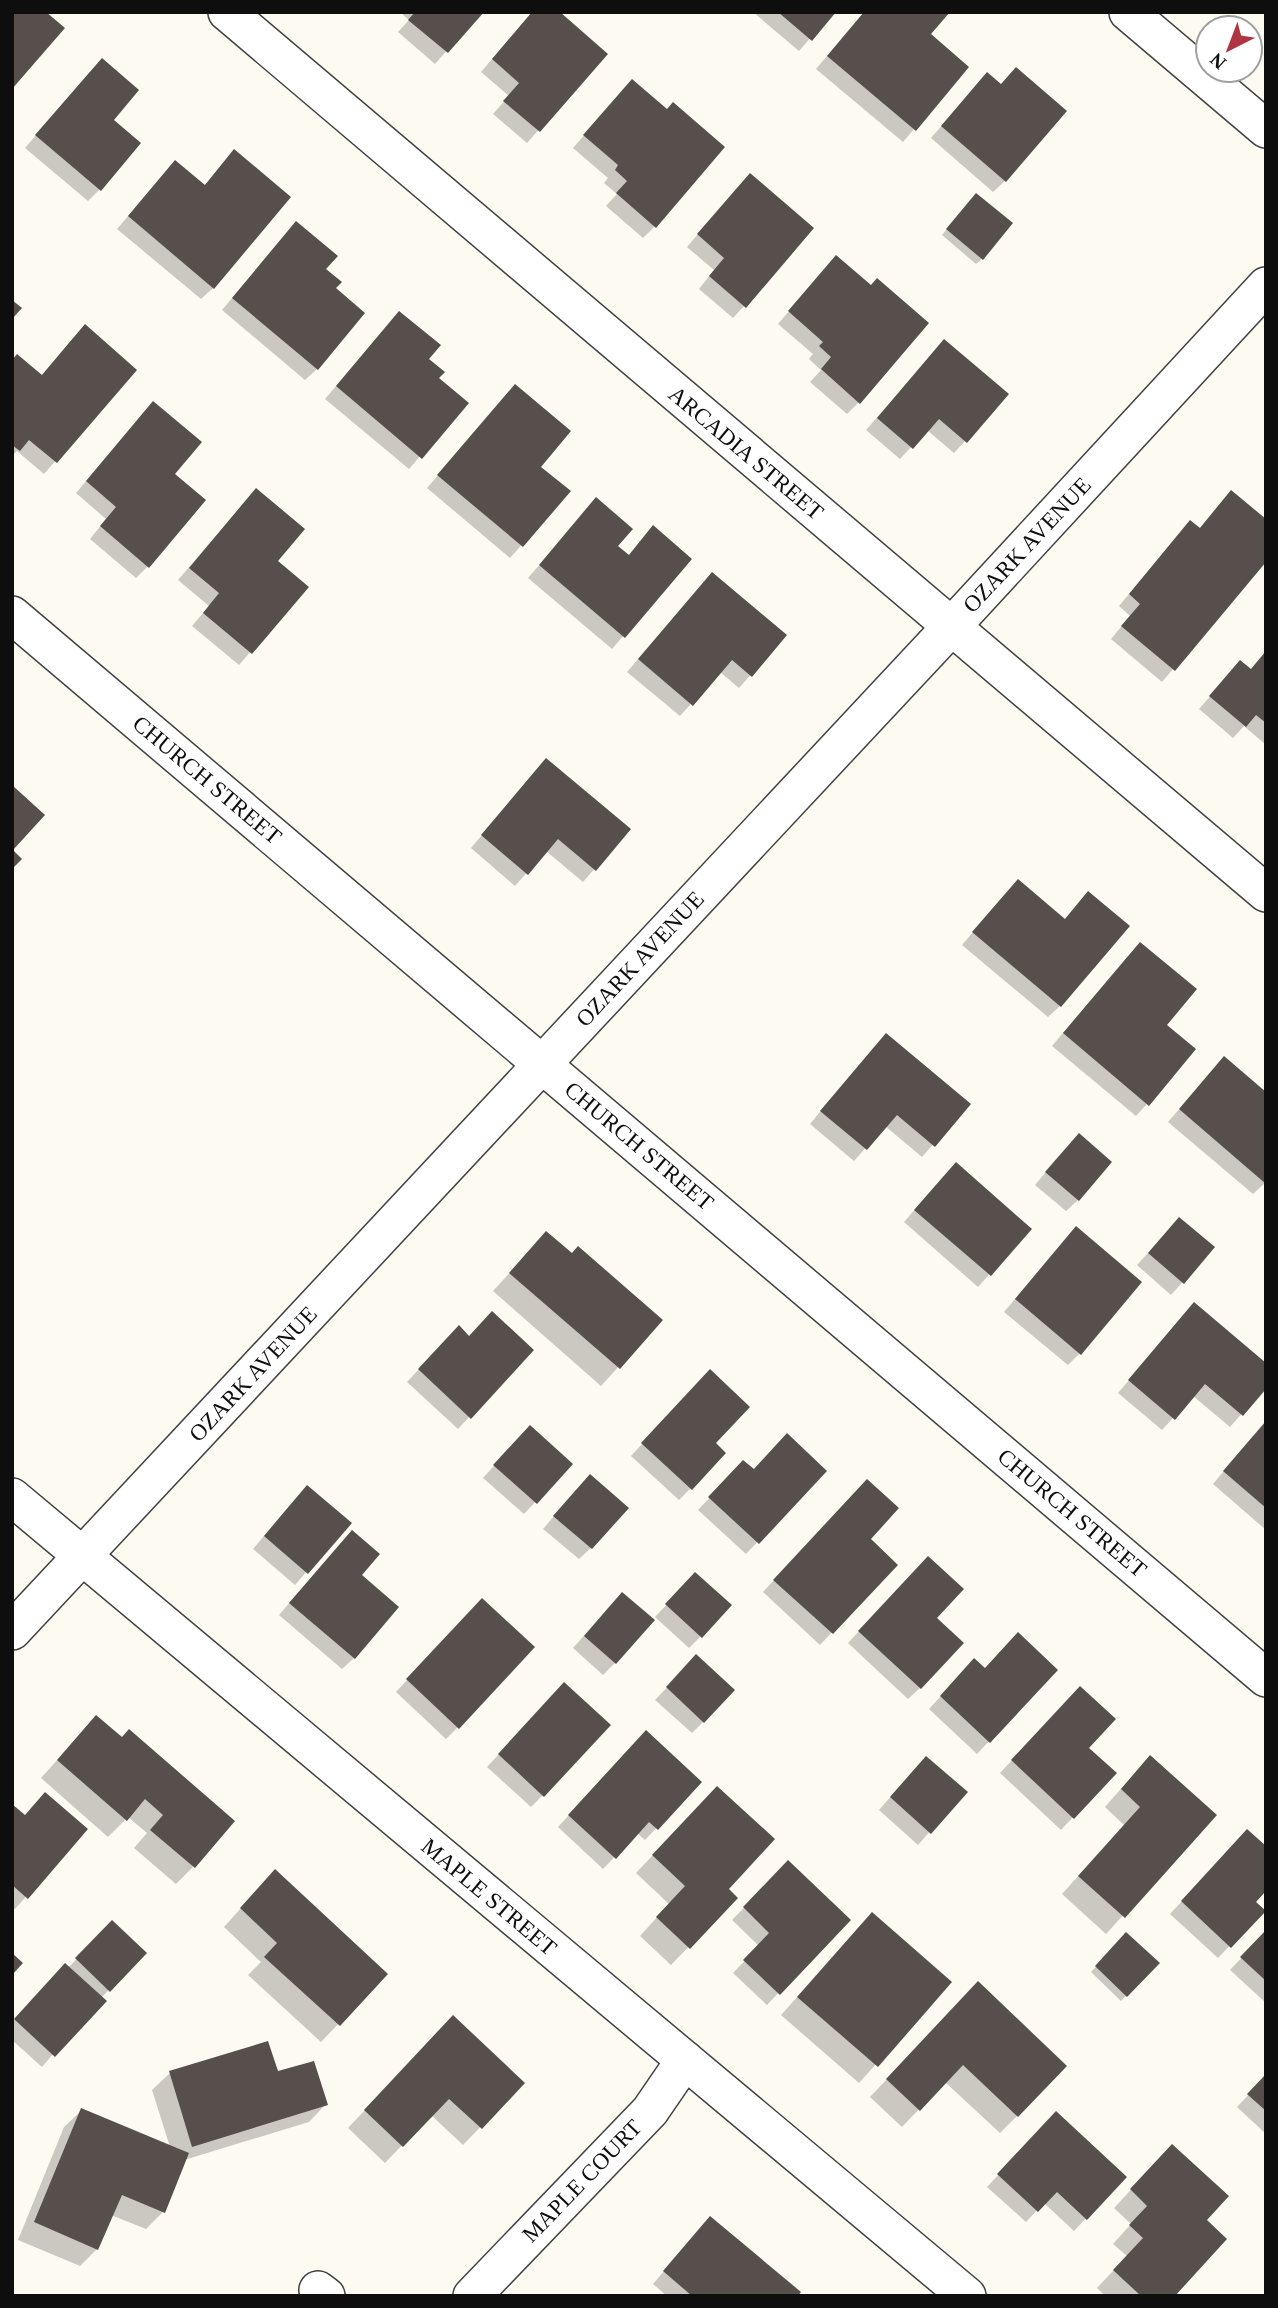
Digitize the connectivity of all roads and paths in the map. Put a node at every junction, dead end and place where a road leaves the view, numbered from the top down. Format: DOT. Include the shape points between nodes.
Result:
graph roads {
  1 [pos="227,12"];
  2 [pos="1128,12"];
  3 [pos="1266,129"];
  4 [pos="1266,286"];
  5 [pos="12,615"];
  6 [pos="951,627"];
  7 [pos="1266,893"];
  8 [pos="542,1063"];
  9 [pos="12,1497"];
  10 [pos="83,1557"];
  11 [pos="12,1631"];
  12 [pos="1266,1678"];
  13 [pos="685,2060"];
  14 [pos="472,2296"];
  15 [pos="967,2296"];
  1 -- 6 [label="street, ARCADIA STREET"];
  2 -- 3 [label="street"];
  4 -- 6 [label="street, OZARK AVENUE"];
  5 -- 8 [label="street, CHURCH STREET"];
  6 -- 7 [label="street, ARCADIA STREET"];
  6 -- 8 [label="street, OZARK AVENUE"];
  8 -- 10 [label="street, OZARK AVENUE"];
  8 -- 12 [label="street, CHURCH STREET"];
  9 -- 10 [label="street, MAPLE STREET"];
  10 -- 11 [label="street, OZARK AVENUE"];
  10 -- 13 [label="street, MAPLE STREET"];
  13 -- 14 [label="street, MAPLE COURT" via="650,2111"];
  13 -- 15 [label="street, MAPLE STREET"];
}
